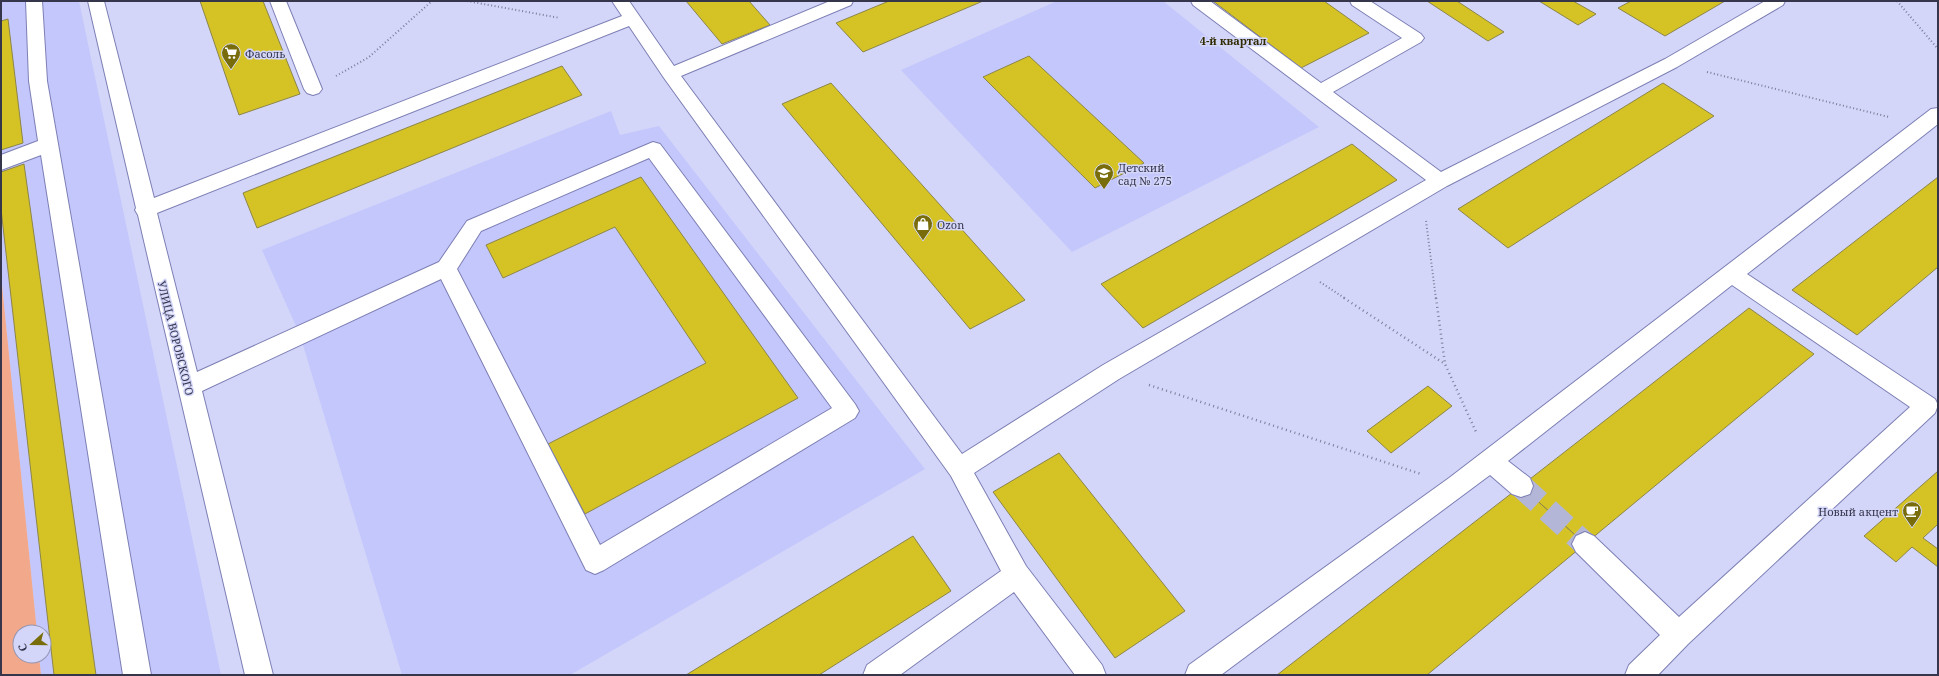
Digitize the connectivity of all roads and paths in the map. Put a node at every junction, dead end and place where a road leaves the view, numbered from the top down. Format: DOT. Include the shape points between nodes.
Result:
graph roads {
  1 [pos="34,1"];
  2 [pos="96,1"];
  3 [pos="278,1"];
  4 [pos="432,1"];
  5 [pos="467,1"];
  6 [pos="620,1"];
  7 [pos="845,1"];
  8 [pos="1199,1"];
  9 [pos="1358,1"];
  10 [pos="1777,1"];
  11 [pos="1896,1"];
  12 [pos="561,18"];
  13 [pos="633,18"];
  14 [pos="1938,49"];
  15 [pos="1671,63"];
  16 [pos="670,74"];
  17 [pos="313,89"];
  18 [pos="1320,91"];
  19 [pos="1933,125"];
  20 [pos="49,144"];
  21 [pos="1,163"];
  22 [pos="1440,181"];
  23 [pos="1422,192"];
  24 [pos="145,210"];
  25 [pos="1295,265"];
  26 [pos="446,268"];
  27 [pos="1731,274"];
  28 [pos="1445,364"];
  29 [pos="1112,372"];
  30 [pos="188,387"];
  31 [pos="1932,401"];
  32 [pos="1490,461"];
  33 [pos="959,469"];
  34 [pos="1458,486"];
  35 [pos="1521,486"];
  36 [pos="1585,544"];
  37 [pos="1017,576"];
  38 [pos="1679,635"];
  39 [pos="137,675"];
  40 [pos="259,675"];
  41 [pos="877,675"];
  42 [pos="1092,675"];
  43 [pos="1198,675"];
  44 [pos="1639,675"];
  1 -- 20 [label="street" via="38,81"];
  2 -- 24 [label="street, УЛИЦА ВОРОВСКОГО"];
  3 -- 17 [label="street"];
  4 -- 17 [label="path" via="369,57"];
  5 -- 12 [label="path"];
  6 -- 13 [label="street"];
  7 -- 16 [label="street"];
  8 -- 18 [label="street"];
  9 -- 18 [label="street" via="1415,38"];
  10 -- 15 [label="street"];
  11 -- 14 [label="path"];
  13 -- 16 [label="street"];
  13 -- 24 [label="street"];
  15 -- 19 [label="path"];
  15 -- 22 [label="street"];
  16 -- 33 [label="street"];
  18 -- 22 [label="street"];
  19 -- 27 [label="street"];
  20 -- 21 [label="street"];
  20 -- 39 [label="street"];
  22 -- 23 [label="street"];
  23 -- 25 [label="street"];
  23 -- 28 [label="path"];
  24 -- 30 [label="street, УЛИЦА ВОРОВСКОГО"];
  25 -- 28 [label="path"];
  25 -- 29 [label="street"];
  26 -- 26 [label="street" via="474,226 653,149 847,411 595,562"];
  26 -- 30 [label="street"];
  27 -- 31 [label="street"];
  27 -- 32 [label="street"];
  28 -- 32 [label="path"];
  29 -- 33 [label="street"];
  29 -- 34 [label="path"];
  30 -- 40 [label="street, УЛИЦА ВОРОВСКОГО"];
  31 -- 38 [label="street"];
  32 -- 34 [label="street"];
  32 -- 35 [label="street"];
  33 -- 37 [label="street"];
  34 -- 43 [label="street"];
  36 -- 38 [label="street"];
  37 -- 41 [label="street"];
  37 -- 42 [label="street"];
  38 -- 44 [label="street"];
}
